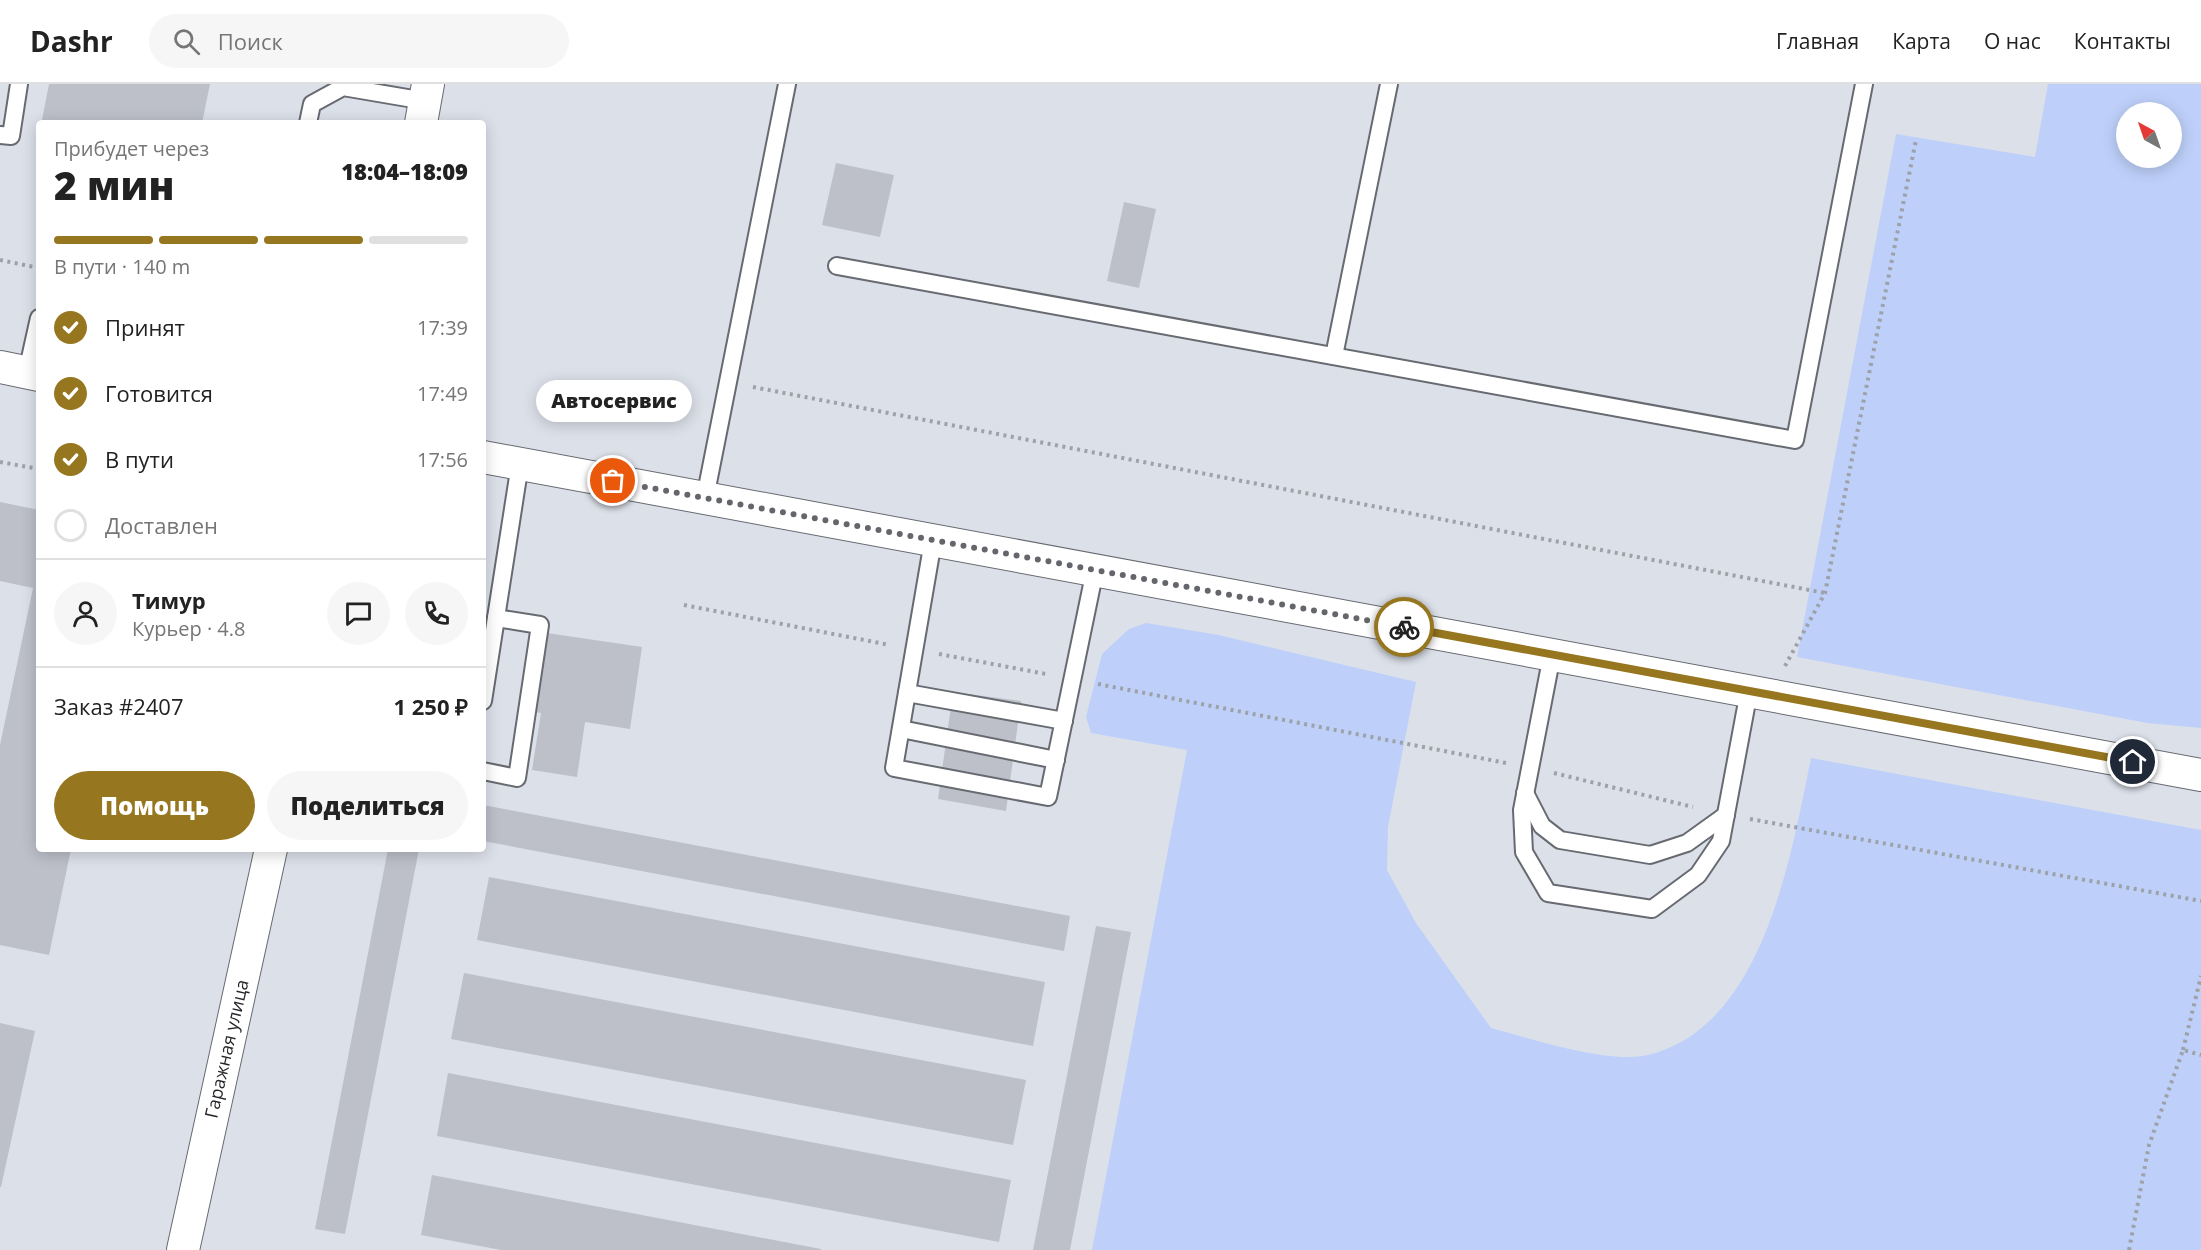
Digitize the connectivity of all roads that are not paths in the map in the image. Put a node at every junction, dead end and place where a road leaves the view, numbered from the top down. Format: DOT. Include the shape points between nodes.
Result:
graph roads {
  1 [pos="19,84"];
  2 [pos="787,84"];
  3 [pos="1389,84"];
  4 [pos="1863,84"];
  5 [pos="425,103"];
  6 [pos="309,120"];
  7 [pos="0,135"];
  8 [pos="837,266"];
  9 [pos="36,327"];
  10 [pos="1334,356"];
  11 [pos="22,371"];
  12 [pos="486,458"];
  13 [pos="520,464"];
  14 [pos="705,498"];
  15 [pos="933,541"];
  16 [pos="1095,570"];
  17 [pos="496,618"];
  18 [pos="1552,655"];
  19 [pos="486,681"];
  20 [pos="907,693"];
  21 [pos="1759,693"];
  22 [pos="1064,721"];
  23 [pos="901,729"];
  24 [pos="1056,760"];
  25 [pos="486,772"];
  26 [pos="2201,775"];
  27 [pos="1525,793"];
  28 [pos="1726,815"];
  29 [pos="270,852"];
  30 [pos="183,1250"];
  1 -- 7 [label="lane" via="11,136"];
  2 -- 14 [label="lane"];
  3 -- 10 [label="lane"];
  4 -- 10 [label="lane" via="1795,440"];
  5 -- 6 [label="lane" via="343,87 312,105"];
  8 -- 10 [label="lane"];
  9 -- 11 [label="lane"];
  12 -- 13 [label="street"];
  13 -- 14 [label="street"];
  13 -- 17 [label="lane"];
  14 -- 15 [label="street"];
  15 -- 16 [label="street"];
  15 -- 20 [label="lane"];
  16 -- 18 [label="street"];
  16 -- 22 [label="lane"];
  17 -- 19 [label="lane"];
  17 -- 25 [label="lane" via="540,625 517,778"];
  18 -- 21 [label="street"];
  18 -- 27 [label="lane"];
  20 -- 22 [label="lane"];
  20 -- 23 [label="lane"];
  21 -- 26 [label="street"];
  21 -- 28 [label="lane"];
  22 -- 24 [label="lane"];
  23 -- 24 [label="lane"];
  23 -- 24 [label="lane" via="894,768 1048,797"];
  27 -- 28 [label="lane" via="1542,826 1560,840 1650,855 1688,843"];
  27 -- 28 [label="lane" via="1524,852 1548,892 1652,909 1698,875 1721,841"];
  29 -- 30 [label="street, Гаражная улица"];
}
